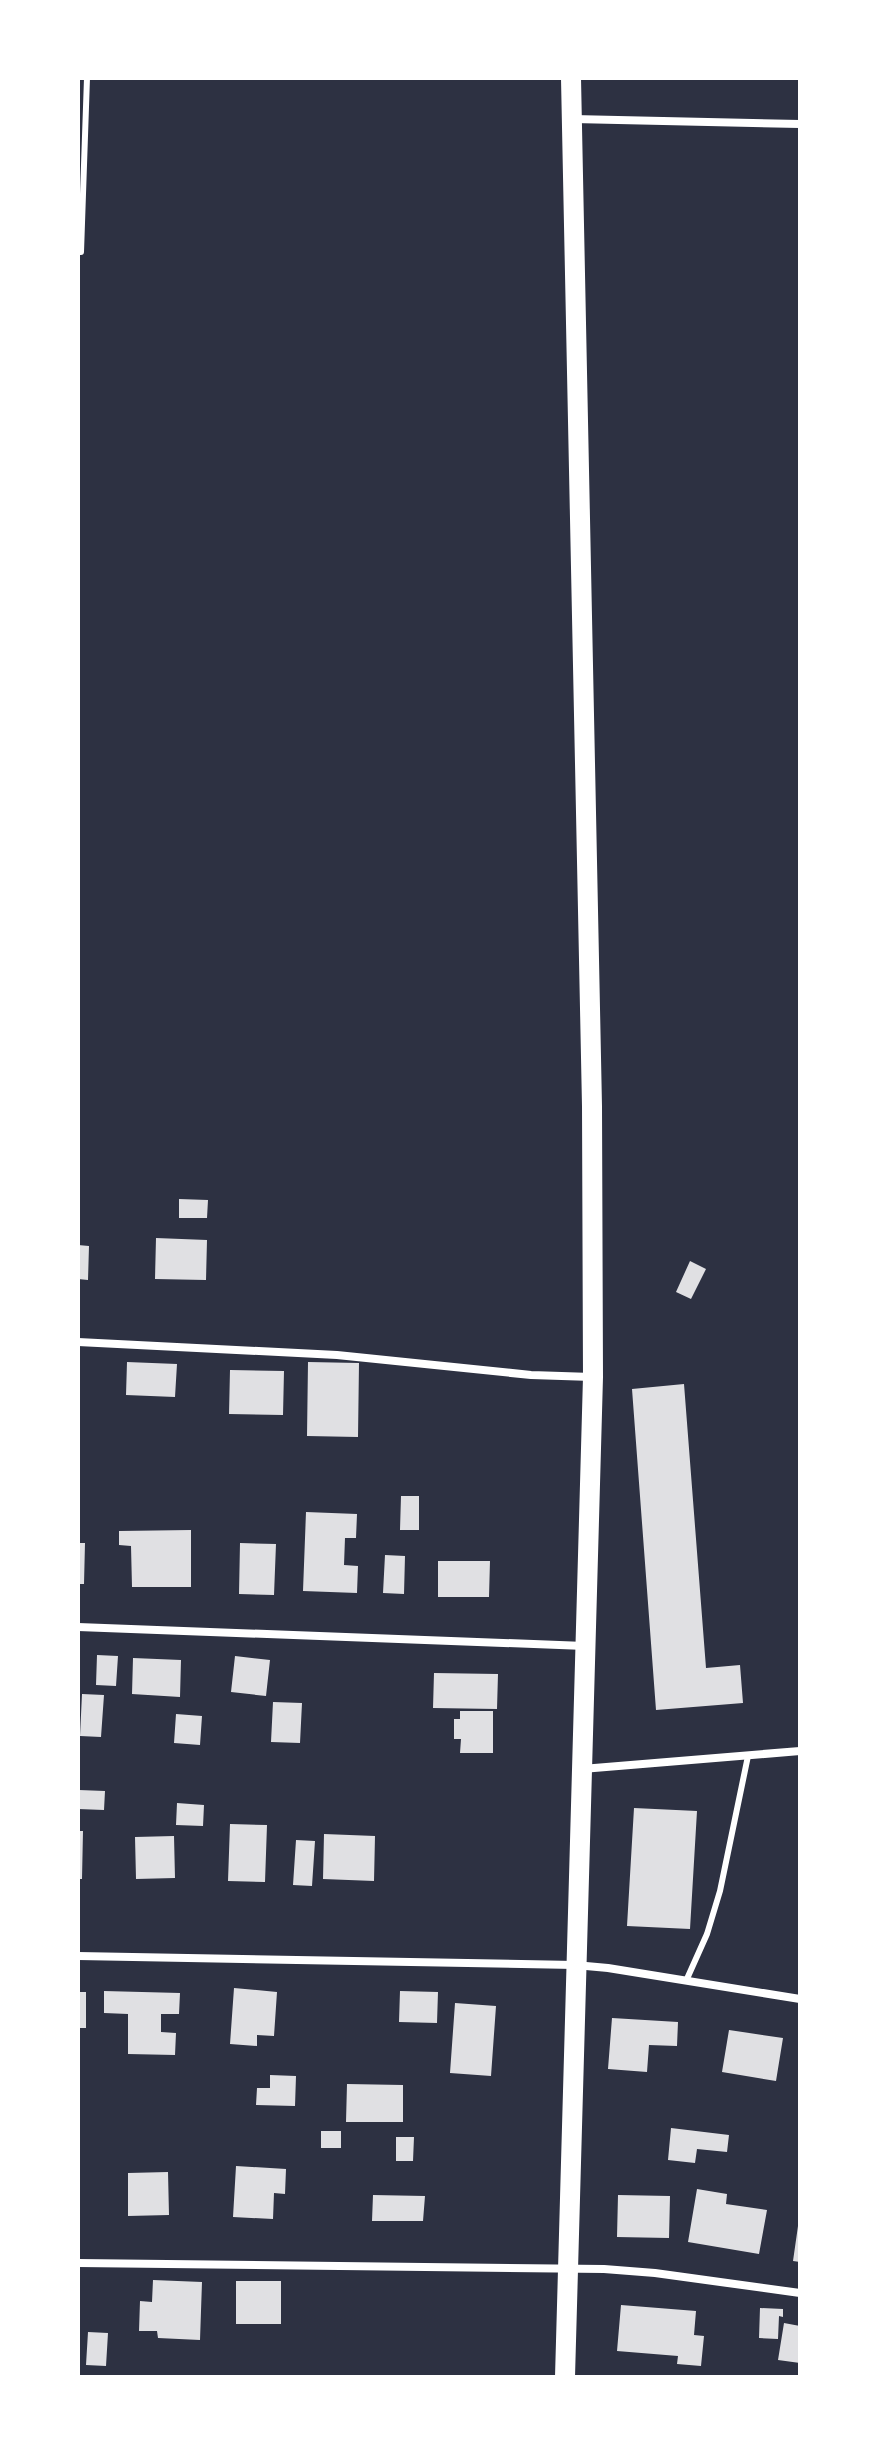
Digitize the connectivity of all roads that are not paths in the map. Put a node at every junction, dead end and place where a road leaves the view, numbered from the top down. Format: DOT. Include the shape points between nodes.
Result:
graph roads {
  1 [pos="87,78"];
  2 [pos="571,78"];
  3 [pos="572,118"];
  4 [pos="800,124"];
  5 [pos="78,252"];
  6 [pos="78,1342"];
  7 [pos="593,1377"];
  8 [pos="78,1627"];
  9 [pos="585,1646"];
  10 [pos="800,1751"];
  11 [pos="748,1756"];
  12 [pos="581,1769"];
  13 [pos="78,1956"];
  14 [pos="575,1965"];
  15 [pos="686,1981"];
  16 [pos="800,1999"];
  17 [pos="78,2263"];
  18 [pos="566,2269"];
  19 [pos="800,2293"];
  20 [pos="565,2377"];
  1 -- 5 [label="lane"];
  2 -- 3 [label="main road"];
  3 -- 4 [label="street"];
  3 -- 7 [label="main road"];
  6 -- 7 [label="street" via="337,1355"];
  7 -- 9 [label="main road"];
  8 -- 9 [label="street"];
  9 -- 12 [label="main road"];
  10 -- 11 [label="street"];
  11 -- 12 [label="street"];
  11 -- 15 [label="lane" via="720,1891"];
  12 -- 14 [label="main road"];
  13 -- 14 [label="street"];
  14 -- 15 [label="street"];
  14 -- 18 [label="main road"];
  15 -- 16 [label="street"];
  17 -- 18 [label="street"];
  18 -- 19 [label="street" via="655,2273"];
  18 -- 20 [label="main road"];
}
